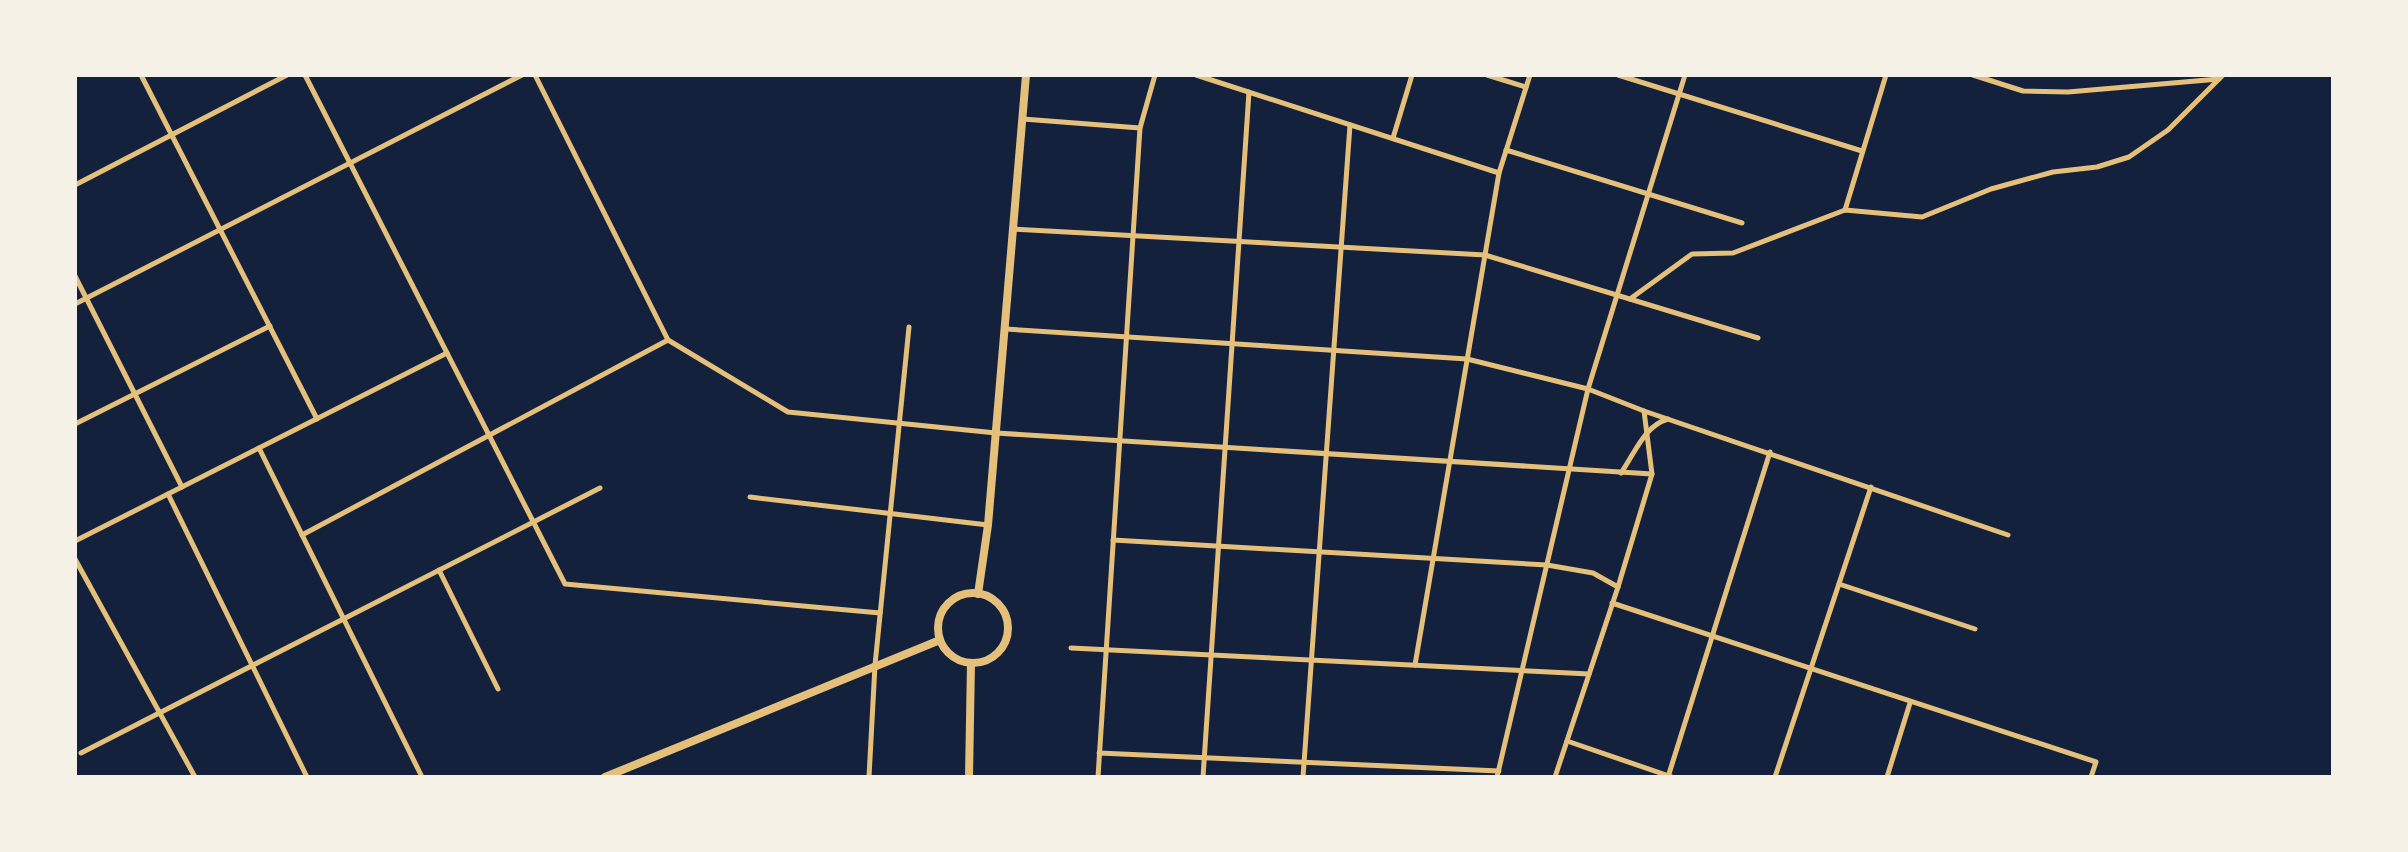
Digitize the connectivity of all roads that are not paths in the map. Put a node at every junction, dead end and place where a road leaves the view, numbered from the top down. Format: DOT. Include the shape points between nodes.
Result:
graph roads {
  1 [pos="141,75"];
  2 [pos="287,75"];
  3 [pos="305,75"];
  4 [pos="522,75"];
  5 [pos="535,75"];
  6 [pos="1026,75"];
  7 [pos="1155,75"];
  8 [pos="1196,75"];
  9 [pos="1412,75"];
  10 [pos="1487,75"];
  11 [pos="1530,75"];
  12 [pos="1618,75"];
  13 [pos="1685,75"];
  14 [pos="1886,75"];
  15 [pos="1973,75"];
  16 [pos="2221,77"];
  17 [pos="1526,88"];
  18 [pos="1249,92"];
  19 [pos="1679,94"];
  20 [pos="1023,119"];
  21 [pos="1350,125"];
  22 [pos="1140,128"];
  23 [pos="172,135"];
  24 [pos="1393,138"];
  25 [pos="1506,150"];
  26 [pos="1862,151"];
  27 [pos="350,163"];
  28 [pos="1499,173"];
  29 [pos="75,185"];
  30 [pos="1648,194"];
  31 [pos="1844,210"];
  32 [pos="1742,223"];
  33 [pos="1013,229"];
  34 [pos="220,230"];
  35 [pos="1133,236"];
  36 [pos="1239,241"];
  37 [pos="1341,247"];
  38 [pos="1485,255"];
  39 [pos="75,276"];
  40 [pos="1617,295"];
  41 [pos="87,298"];
  42 [pos="1630,299"];
  43 [pos="75,304"];
  44 [pos="270,326"];
  45 [pos="909,327"];
  46 [pos="1005,329"];
  47 [pos="1127,337"];
  48 [pos="1758,338"];
  49 [pos="668,340"];
  50 [pos="1232,344"];
  51 [pos="1334,351"];
  52 [pos="447,353"];
  53 [pos="1467,359"];
  54 [pos="1588,389"];
  55 [pos="135,394"];
  56 [pos="1644,411"];
  57 [pos="317,419"];
  58 [pos="1668,419"];
  59 [pos="75,424"];
  60 [pos="900,424"];
  61 [pos="1646,432"];
  62 [pos="996,433"];
  63 [pos="489,435"];
  64 [pos="1120,441"];
  65 [pos="259,448"];
  66 [pos="1225,448"];
  67 [pos="1770,452"];
  68 [pos="1326,454"];
  69 [pos="1450,462"];
  70 [pos="1569,470"];
  71 [pos="1621,473"];
  72 [pos="1651,474"];
  73 [pos="182,487"];
  74 [pos="1871,487"];
  75 [pos="600,488"];
  76 [pos="168,494"];
  77 [pos="750,497"];
  78 [pos="890,514"];
  79 [pos="533,522"];
  80 [pos="988,525"];
  81 [pos="302,535"];
  82 [pos="2008,535"];
  83 [pos="1113,540"];
  84 [pos="75,541"];
  85 [pos="1219,546"];
  86 [pos="1320,552"];
  87 [pos="1433,558"];
  88 [pos="75,559"];
  89 [pos="1547,565"];
  90 [pos="439,570"];
  91 [pos="1839,584"];
  92 [pos="1618,587"];
  93 [pos="978,594"];
  94 [pos="1612,603"];
  95 [pos="880,613"];
  96 [pos="343,619"];
  97 [pos="1975,629"];
  98 [pos="1712,637"];
  99 [pos="940,640"];
  100 [pos="1072,648"];
  101 [pos="1106,649"];
  102 [pos="1211,655"];
  103 [pos="1312,660"];
  104 [pos="971,663"];
  105 [pos="252,665"];
  106 [pos="875,665"];
  107 [pos="1415,665"];
  108 [pos="1811,669"];
  109 [pos="1522,670"];
  110 [pos="1589,674"];
  111 [pos="498,689"];
  112 [pos="1910,702"];
  113 [pos="160,713"];
  114 [pos="1567,741"];
  115 [pos="81,752"];
  116 [pos="1099,753"];
  117 [pos="1204,758"];
  118 [pos="1304,762"];
  119 [pos="1498,774"];
  120 [pos="1669,776"];
  121 [pos="195,777"];
  122 [pos="307,777"];
  123 [pos="422,777"];
  124 [pos="605,777"];
  125 [pos="869,777"];
  126 [pos="969,777"];
  127 [pos="1098,777"];
  128 [pos="1203,777"];
  129 [pos="1303,777"];
  130 [pos="1555,777"];
  131 [pos="1775,777"];
  132 [pos="1887,777"];
  133 [pos="2091,777"];
  1 -- 23 [label="street"];
  2 -- 23 [label="street"];
  3 -- 27 [label="street"];
  4 -- 27 [label="street"];
  5 -- 49 [label="street"];
  6 -- 20 [label="main road"];
  7 -- 22 [label="street"];
  8 -- 18 [label="street"];
  9 -- 24 [label="street"];
  10 -- 17 [label="street"];
  11 -- 17 [label="street"];
  12 -- 19 [label="street"];
  13 -- 19 [label="street"];
  14 -- 26 [label="street"];
  15 -- 16 [label="street" via="2023,91 2068,92"];
  16 -- 31 [label="street" via="2168,131 2129,157 1991,189 1922,216"];
  17 -- 25 [label="street"];
  18 -- 21 [label="street"];
  18 -- 36 [label="street"];
  19 -- 26 [label="street"];
  19 -- 30 [label="street"];
  20 -- 22 [label="street"];
  20 -- 33 [label="main road"];
  21 -- 24 [label="street"];
  21 -- 37 [label="street"];
  22 -- 35 [label="street"];
  23 -- 29 [label="street"];
  23 -- 34 [label="street"];
  24 -- 28 [label="street"];
  25 -- 28 [label="street"];
  25 -- 30 [label="street"];
  26 -- 31 [label="street"];
  27 -- 34 [label="street"];
  27 -- 52 [label="street"];
  28 -- 38 [label="street"];
  30 -- 32 [label="street"];
  30 -- 40 [label="street"];
  31 -- 42 [label="street" via="1733,253 1692,254"];
  33 -- 35 [label="street"];
  33 -- 46 [label="main road"];
  34 -- 41 [label="street"];
  34 -- 44 [label="street"];
  35 -- 36 [label="street"];
  35 -- 47 [label="street"];
  36 -- 37 [label="street"];
  36 -- 50 [label="street"];
  37 -- 38 [label="street"];
  37 -- 51 [label="street"];
  38 -- 40 [label="street"];
  38 -- 53 [label="street"];
  39 -- 41 [label="street"];
  40 -- 42 [label="street"];
  40 -- 54 [label="street"];
  41 -- 43 [label="street"];
  41 -- 55 [label="street"];
  42 -- 48 [label="street"];
  44 -- 55 [label="street"];
  44 -- 57 [label="street"];
  45 -- 60 [label="street"];
  46 -- 47 [label="street"];
  46 -- 62 [label="main road"];
  47 -- 50 [label="street"];
  47 -- 64 [label="street"];
  49 -- 60 [label="street" via="789,412"];
  49 -- 63 [label="street"];
  50 -- 51 [label="street"];
  50 -- 66 [label="street"];
  51 -- 53 [label="street"];
  51 -- 68 [label="street"];
  52 -- 57 [label="street"];
  52 -- 63 [label="street"];
  53 -- 54 [label="street"];
  53 -- 69 [label="street"];
  54 -- 56 [label="street"];
  54 -- 70 [label="street"];
  55 -- 59 [label="street"];
  55 -- 73 [label="street"];
  56 -- 58 [label="street"];
  56 -- 61 [label="street"];
  57 -- 65 [label="street"];
  58 -- 61 [label="street"];
  58 -- 67 [label="street"];
  60 -- 62 [label="street"];
  60 -- 78 [label="street"];
  61 -- 71 [label="street"];
  61 -- 72 [label="street"];
  62 -- 64 [label="street"];
  62 -- 80 [label="main road"];
  63 -- 79 [label="street"];
  63 -- 81 [label="street"];
  64 -- 66 [label="street"];
  64 -- 83 [label="street"];
  65 -- 73 [label="street"];
  65 -- 81 [label="street"];
  66 -- 68 [label="street"];
  66 -- 85 [label="street"];
  67 -- 74 [label="street"];
  67 -- 98 [label="street"];
  68 -- 69 [label="street"];
  68 -- 86 [label="street"];
  69 -- 70 [label="street"];
  69 -- 87 [label="street"];
  70 -- 71 [label="street"];
  70 -- 89 [label="street"];
  71 -- 72 [label="street"];
  72 -- 92 [label="street"];
  73 -- 76 [label="street"];
  74 -- 82 [label="street"];
  74 -- 91 [label="street"];
  75 -- 79 [label="street"];
  76 -- 84 [label="street"];
  76 -- 105 [label="street"];
  77 -- 78 [label="street"];
  78 -- 80 [label="street"];
  78 -- 95 [label="street"];
  79 -- 90 [label="street"];
  79 -- 95 [label="street" via="565,584"];
  80 -- 93 [label="main road"];
  81 -- 96 [label="street"];
  83 -- 85 [label="street"];
  83 -- 101 [label="street"];
  85 -- 86 [label="street"];
  85 -- 102 [label="street"];
  86 -- 87 [label="street"];
  86 -- 103 [label="street"];
  87 -- 89 [label="street"];
  87 -- 107 [label="street"];
  88 -- 113 [label="street"];
  89 -- 92 [label="street" via="1593,573"];
  89 -- 109 [label="street"];
  90 -- 96 [label="street"];
  90 -- 111 [label="street"];
  91 -- 97 [label="street"];
  91 -- 108 [label="street"];
  92 -- 94 [label="street"];
  93 -- 99 [label="main road" via="955,598 946,606 940,617"];
  93 -- 104 [label="main road" via="1002,609 1007,628 1001,649 993,657"];
  94 -- 98 [label="street"];
  94 -- 110 [label="street"];
  95 -- 106 [label="street"];
  96 -- 105 [label="street"];
  96 -- 123 [label="street"];
  98 -- 108 [label="street"];
  98 -- 120 [label="street"];
  99 -- 104 [label="main road" via="952,657"];
  99 -- 106 [label="main road"];
  100 -- 101 [label="street"];
  101 -- 102 [label="street"];
  101 -- 116 [label="street"];
  102 -- 103 [label="street"];
  102 -- 117 [label="street"];
  103 -- 107 [label="street"];
  103 -- 118 [label="street"];
  104 -- 126 [label="main road"];
  105 -- 113 [label="street"];
  105 -- 122 [label="street"];
  106 -- 124 [label="main road"];
  106 -- 125 [label="street"];
  107 -- 109 [label="street"];
  108 -- 112 [label="street"];
  108 -- 131 [label="street"];
  109 -- 110 [label="street"];
  109 -- 119 [label="street"];
  110 -- 114 [label="street"];
  112 -- 132 [label="street"];
  112 -- 133 [label="street" via="2096,762"];
  113 -- 115 [label="street"];
  113 -- 121 [label="street"];
  114 -- 120 [label="street"];
  114 -- 130 [label="street"];
  116 -- 117 [label="street"];
  116 -- 127 [label="street"];
  117 -- 118 [label="street"];
  117 -- 128 [label="street"];
  118 -- 119 [label="street"];
  118 -- 129 [label="street"];
}
